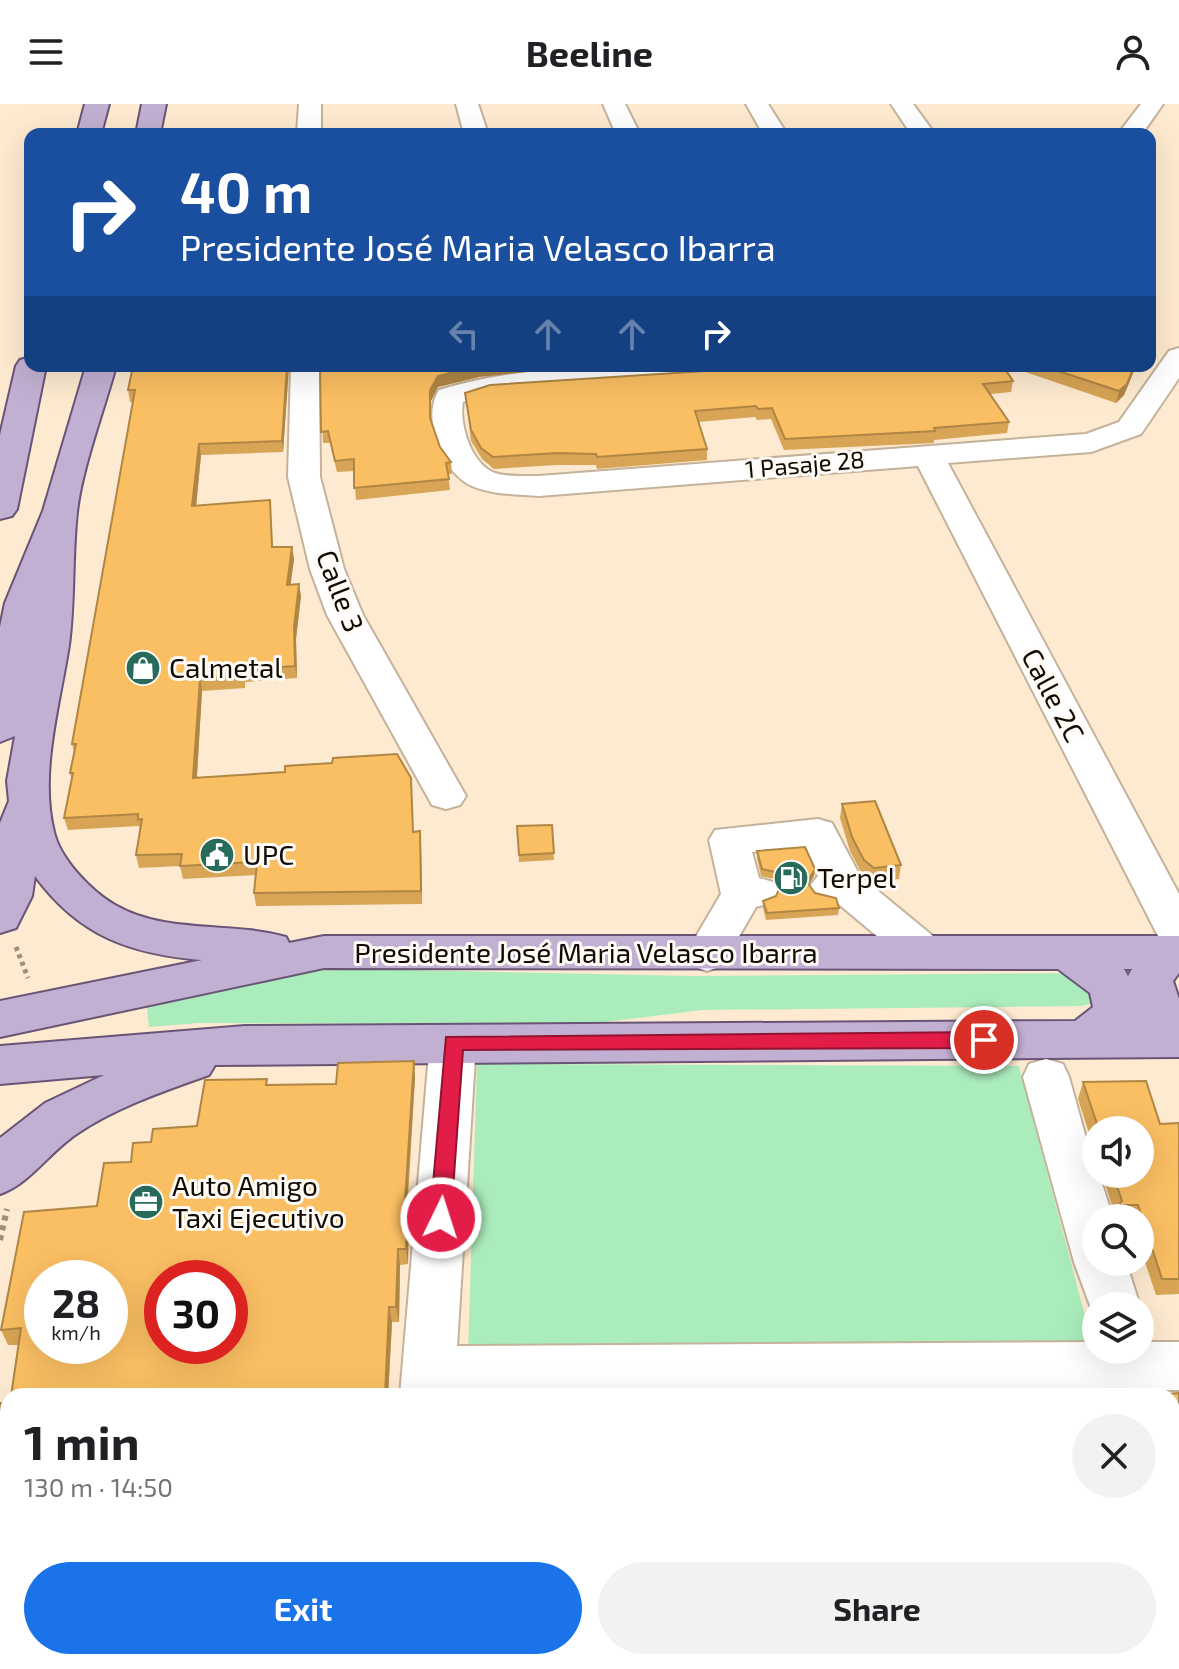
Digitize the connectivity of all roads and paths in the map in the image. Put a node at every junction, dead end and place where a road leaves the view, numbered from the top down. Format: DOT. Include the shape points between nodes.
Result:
graph roads {
  1 [pos="97,104"];
  2 [pos="154,104"];
  3 [pos="310,104"];
  4 [pos="467,104"];
  5 [pos="614,104"];
  6 [pos="757,104"];
  7 [pos="902,104"];
  8 [pos="1152,104"];
  9 [pos="91,128"];
  10 [pos="149,128"];
  11 [pos="309,128"];
  12 [pos="474,128"];
  13 [pos="625,128"];
  14 [pos="771,128"];
  15 [pos="919,128"];
  16 [pos="1134,128"];
  17 [pos="1179,357"];
  18 [pos="30,372"];
  19 [pos="99,372"];
  20 [pos="305,372"];
  21 [pos="688,372"];
  22 [pos="928,455"];
  23 [pos="0,509"];
  24 [pos="60,511"];
  25 [pos="0,729"];
  26 [pos="28,781"];
  27 [pos="446,796"];
  28 [pos="0,917"];
  29 [pos="1179,934"];
  30 [pos="324,952"];
  31 [pos="924,952"];
  32 [pos="1057,952"];
  33 [pos="1179,954"];
  34 [pos="707,955"];
  35 [pos="0,1019"];
  36 [pos="1179,1027"];
  37 [pos="1079,1039"];
  38 [pos="1179,1039"];
  39 [pos="453,1042"];
  40 [pos="245,1044"];
  41 [pos="0,1065"];
  42 [pos="1046,1077"];
  43 [pos="0,1173"];
  44 [pos="1083,1204"];
  45 [pos="1082,1363"];
  46 [pos="428,1383"];
  1 -- 9 [label="main road"];
  2 -- 10 [label="main road"];
  3 -- 11 [label="street"];
  4 -- 12 [label="street"];
  5 -- 13 [label="street"];
  6 -- 14 [label="street"];
  7 -- 15 [label="street"];
  8 -- 16 [label="street"];
  17 -- 22 [label="street, 1 Pasaje 28" via="1130,428 1091,443"];
  18 -- 23 [label="main road"];
  19 -- 24 [label="main road"];
  20 -- 27 [label="street, Calle 3" via="304,477 327,569 345,615"];
  21 -- 22 [label="street, 1 Pasaje 28" via="470,386 450,396 445,415 460,463 496,483 539,486"];
  22 -- 29 [label="street, Calle 2C"];
  24 -- 25 [label="main road" via="23,603"];
  24 -- 26 [label="main road" via="57,600"];
  26 -- 28 [label="main road" via="10,896"];
  26 -- 30 [label="main road" via="32,831 40,852 71,893 97,915 126,929 192,943"];
  30 -- 34 [label="main road, Presidente José Maria Velasco Ibarra"];
  30 -- 35 [label="main road, Presidente José Maria Velasco Ibarra"];
  31 -- 32 [label="main road, Presidente José Maria Velasco Ibarra"];
  31 -- 34 [label="main road, Presidente José Maria Velasco Ibarra"];
  31 -- 34 [label="street" via="832,875 818,833 729,840 747,881"];
  32 -- 33 [label="main road, Presidente José Maria Velasco Ibarra"];
  32 -- 37 [label="main road" via="1101,972 1116,995 1113,1018 1105,1028"];
  33 -- 36 [label="main road" via="1162,961 1149,980 1155,1005"];
  37 -- 38 [label="main road"];
  37 -- 39 [label="main road"];
  39 -- 40 [label="main road"];
  39 -- 46 [label="street"];
  40 -- 41 [label="main road"];
  40 -- 43 [label="main road" via="129,1084 45,1127"];
  42 -- 44 [label="street"];
  45 -- 46 [label="street"];
}
